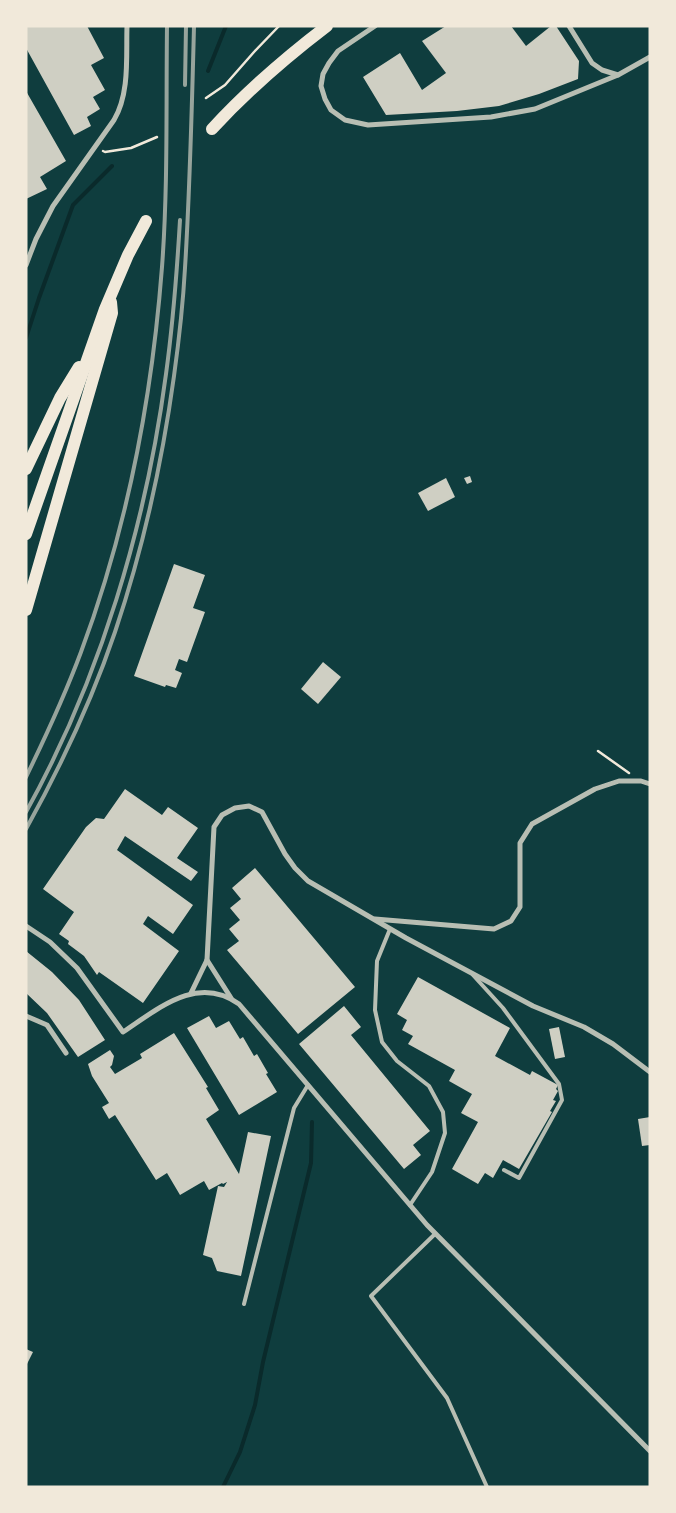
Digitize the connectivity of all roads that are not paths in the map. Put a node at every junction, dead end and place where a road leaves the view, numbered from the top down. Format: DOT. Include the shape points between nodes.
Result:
graph roads {
  1 [pos="127,26"];
  2 [pos="327,26"];
  3 [pos="375,26"];
  4 [pos="569,26"];
  5 [pos="650,57"];
  6 [pos="618,75"];
  7 [pos="212,129"];
  8 [pos="146,221"];
  9 [pos="26,265"];
  10 [pos="111,293"];
  11 [pos="92,346"];
  12 [pos="26,469"];
  13 [pos="26,534"];
  14 [pos="26,610"];
  15 [pos="650,784"];
  16 [pos="372,919"];
  17 [pos="26,926"];
  18 [pos="390,929"];
  19 [pos="207,960"];
  20 [pos="472,974"];
  21 [pos="191,993"];
  22 [pos="231,998"];
  23 [pos="26,1016"];
  24 [pos="66,1053"];
  25 [pos="650,1072"];
  26 [pos="308,1085"];
  27 [pos="504,1170"];
  28 [pos="410,1205"];
  29 [pos="435,1234"];
  30 [pos="244,1304"];
  31 [pos="650,1451"];
  32 [pos="487,1487"];
  1 -- 9 [label="street" via="121,107 53,206"];
  2 -- 7 [label="main road" via="274,67"];
  3 -- 6 [label="street" via="338,51 323,74 324,99 331,110 345,120 368,125 491,117 535,109"];
  4 -- 6 [label="street" via="592,63"];
  5 -- 6 [label="street"];
  8 -- 10 [label="main road"];
  10 -- 11 [label="main road"];
  10 -- 14 [label="main road" via="112,313"];
  11 -- 12 [label="main road" via="60,398"];
  11 -- 13 [label="main road"];
  15 -- 16 [label="street" via="641,780 619,781 595,789 532,824 520,843 520,907 511,921 494,929"];
  16 -- 18 [label="street"];
  16 -- 19 [label="street" via="308,882 284,854 262,812 250,806 235,808 222,815 214,827"];
  17 -- 21 [label="street" via="50,942 78,968 123,1032 166,1004"];
  18 -- 20 [label="street"];
  18 -- 28 [label="lane" via="377,961 375,1010 382,1042 397,1061 429,1086 443,1112 444,1133 432,1172"];
  19 -- 21 [label="street"];
  19 -- 22 [label="street"];
  20 -- 25 [label="street" via="533,1006 584,1027"];
  20 -- 27 [label="lane" via="503,1008 559,1084 562,1100 519,1178"];
  21 -- 22 [label="street" via="210,992"];
  22 -- 26 [label="street"];
  23 -- 24 [label="street" via="47,1025"];
  26 -- 28 [label="street"];
  26 -- 30 [label="lane" via="294,1108"];
  28 -- 29 [label="street"];
  29 -- 31 [label="street"];
  29 -- 32 [label="lane" via="371,1296 447,1398"];
}
